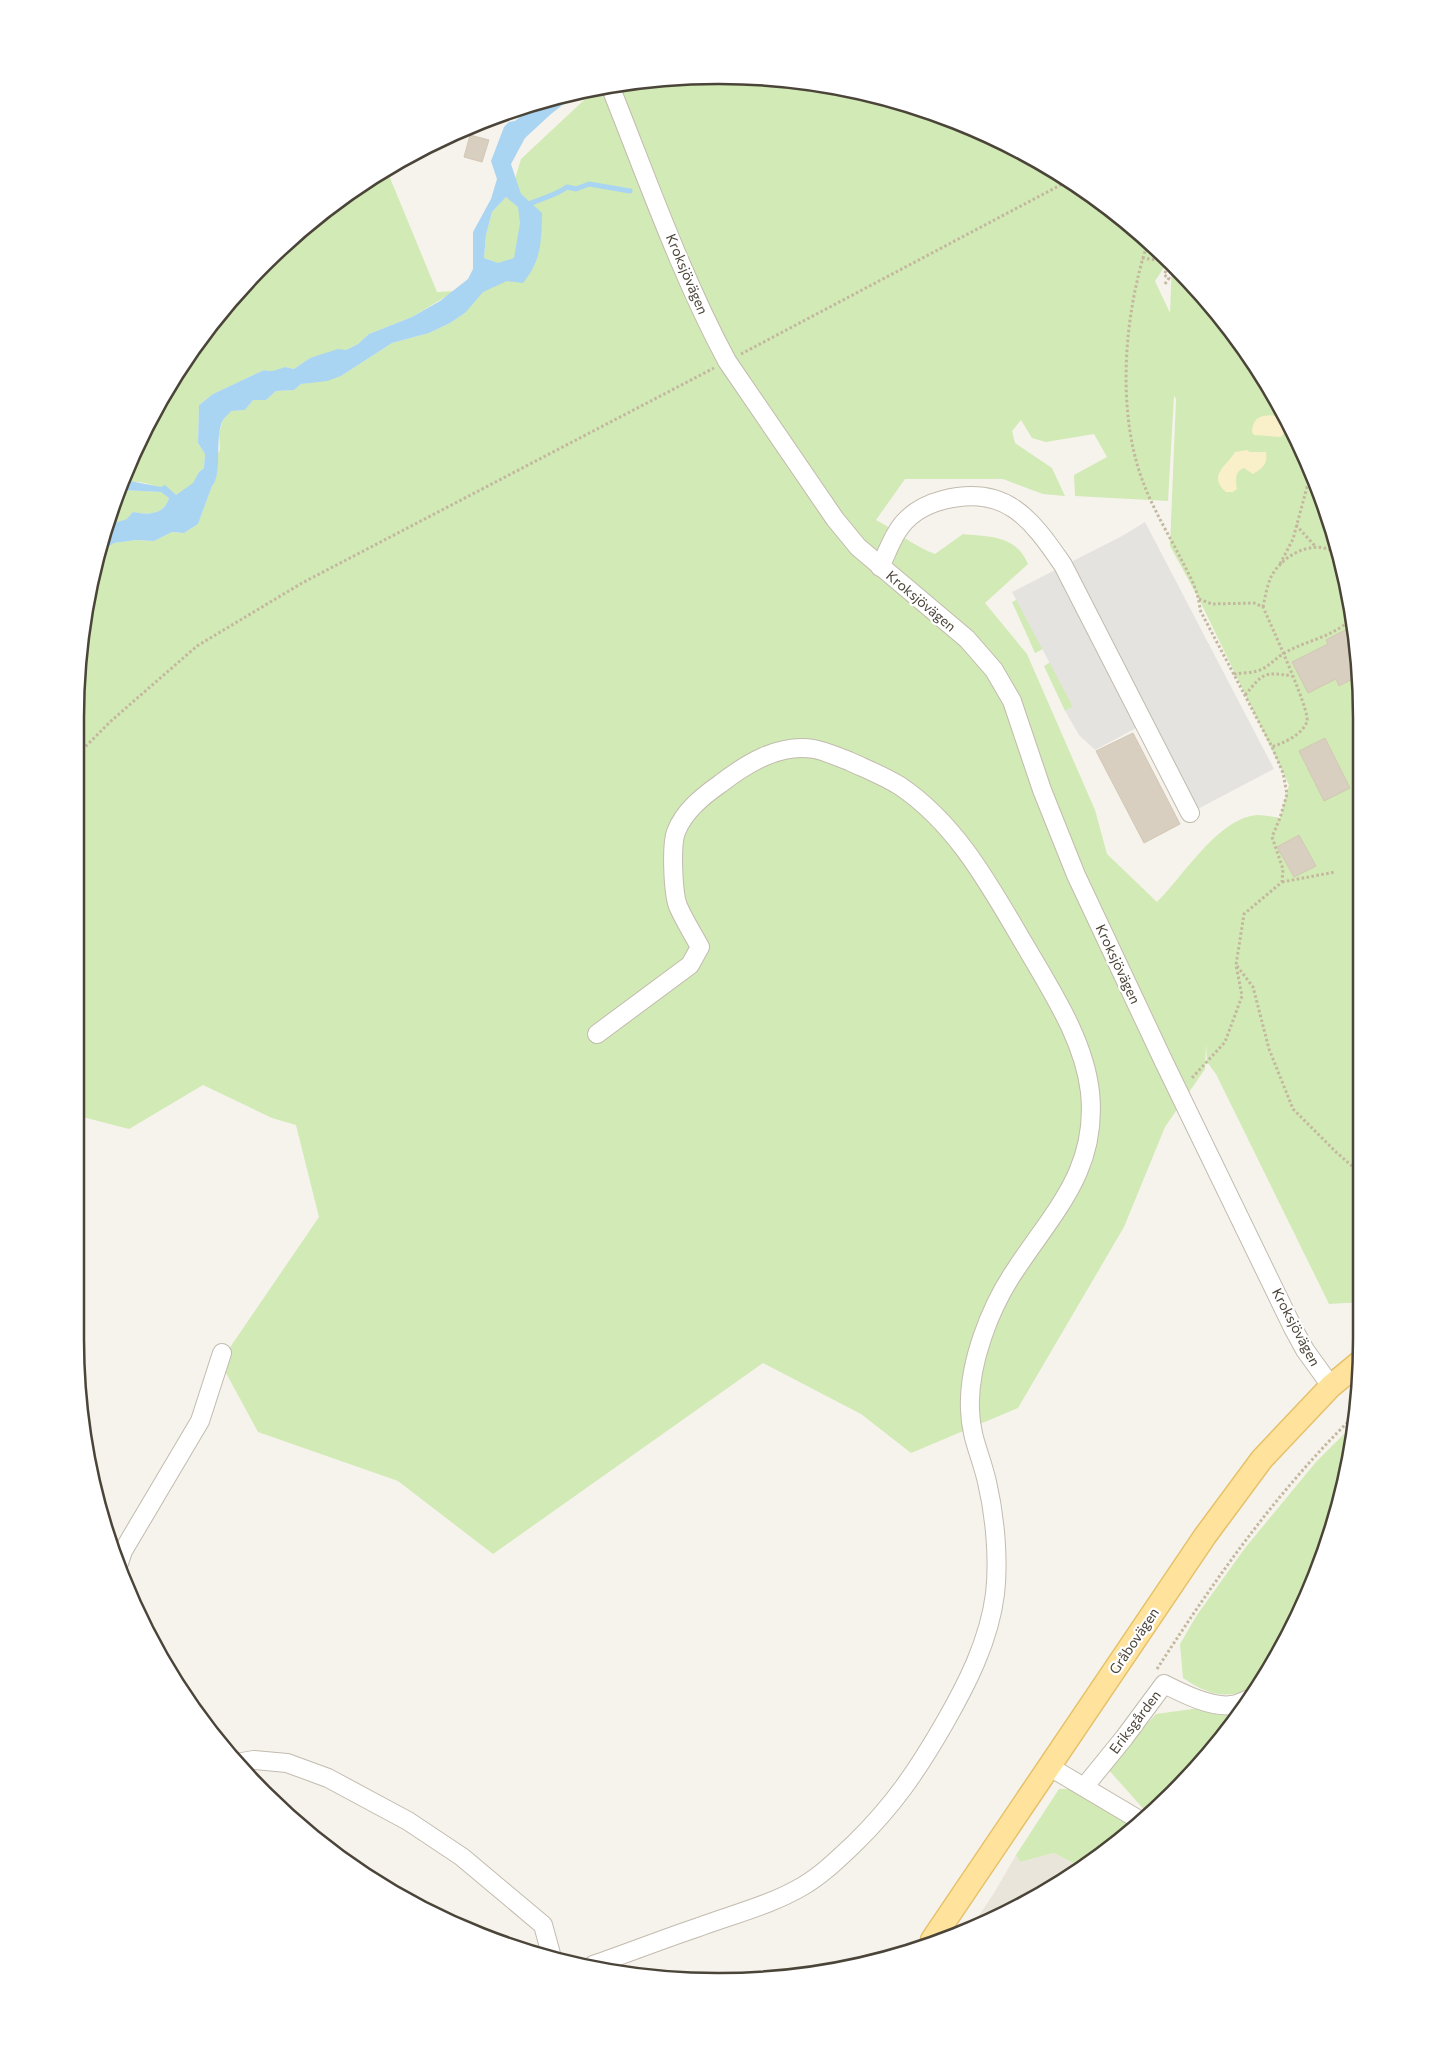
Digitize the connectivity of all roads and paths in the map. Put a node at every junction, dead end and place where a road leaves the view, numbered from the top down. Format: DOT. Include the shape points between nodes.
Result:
graph roads {
  1 [pos="613,93"];
  2 [pos="1061,185"];
  3 [pos="1145,249"];
  4 [pos="1142,258"];
  5 [pos="1157,260"];
  6 [pos="1167,270"];
  7 [pos="1165,284"];
  8 [pos="727,361"];
  9 [pos="1309,485"];
  10 [pos="1296,525"];
  11 [pos="1315,546"];
  12 [pos="1331,550"];
  13 [pos="1279,564"];
  14 [pos="880,567"];
  15 [pos="1199,598"];
  16 [pos="1263,607"];
  17 [pos="1346,624"];
  18 [pos="1283,654"];
  19 [pos="1234,674"];
  20 [pos="1292,676"];
  21 [pos="1245,695"];
  22 [pos="1271,747"];
  23 [pos="84,749"];
  24 [pos="1190,813"];
  25 [pos="1335,872"];
  26 [pos="1282,882"];
  27 [pos="1236,965"];
  28 [pos="597,1034"];
  29 [pos="1179,1092"];
  30 [pos="1352,1166"];
  31 [pos="222,1353"];
  32 [pos="1352,1368"];
  33 [pos="1331,1386"];
  34 [pos="1348,1422"];
  35 [pos="121,1554"];
  36 [pos="1152,1677"];
  37 [pos="1238,1703"];
  38 [pos="245,1761"];
  39 [pos="1050,1767"];
  40 [pos="1085,1786"];
  41 [pos="1135,1817"];
  42 [pos="935,1935"];
  43 [pos="550,1951"];
  44 [pos="601,1962"];
  1 -- 8 [label="street, Kroksjövägen" via="686,273"];
  2 -- 8 [label="path"];
  3 -- 4 [label="path"];
  4 -- 5 [label="path"];
  4 -- 15 [label="path" via="1127,349 1126,399 1132,438 1143,482"];
  6 -- 7 [label="path" via="1164,275 1169,278"];
  8 -- 14 [label="street, Kroksjövägen" via="835,518 858,547"];
  8 -- 23 [label="path" via="302,583 205,641 111,721"];
  9 -- 10 [label="path"];
  10 -- 11 [label="path"];
  10 -- 13 [label="path" via="1293,539"];
  11 -- 12 [label="path"];
  11 -- 13 [label="path"];
  13 -- 16 [label="path" via="1271,578"];
  14 -- 24 [label="street, Kroksjövägen" via="897,532 914,512 935,502 977,495 996,499 1014,508 1039,530 1063,565"];
  14 -- 29 [label="street, Kroksjövägen" via="967,639 994,670 1012,701 1042,790 1076,875"];
  15 -- 16 [label="path" via="1212,604 1254,603"];
  15 -- 19 [label="path" via="1200,610"];
  16 -- 18 [label="path"];
  17 -- 18 [label="path"];
  18 -- 19 [label="path" via="1266,668"];
  18 -- 20 [label="path"];
  19 -- 21 [label="path"];
  20 -- 21 [label="path" via="1268,674 1260,677"];
  20 -- 22 [label="path" via="1308,720 1304,728"];
  21 -- 22 [label="path"];
  22 -- 26 [label="path" via="1283,773 1287,794 1272,837 1282,869"];
  25 -- 26 [label="path"];
  26 -- 27 [label="path" via="1244,914"];
  27 -- 29 [label="path" via="1242,996 1225,1042"];
  27 -- 30 [label="path" via="1253,987 1269,1049 1293,1109"];
  28 -- 44 [label="street" via="690,965 700,947 676,902 675,834 687,812 725,779 770,753 813,749 875,772 901,787 953,832 1006,912 1064,1017 1079,1048 1090,1094 1089,1132 1076,1180 1013,1273 978,1347 970,1387 970,1411 973,1440 995,1518 995,1592 988,1629 978,1657 950,1713 919,1768 880,1819 835,1862 804,1885 758,1908"];
  29 -- 33 [label="street, Kroksjövägen" via="1301,1342"];
  31 -- 35 [label="street" via="200,1421"];
  32 -- 33 [label="main road, Gråbovägen"];
  33 -- 39 [label="main road, Gråbovägen" via="1256,1467 1205,1536"];
  34 -- 36 [label="path" via="1249,1535"];
  37 -- 40 [label="street, Eriksgården" via="1206,1702 1164,1684"];
  38 -- 43 [label="street" via="287,1763 328,1778 408,1820 462,1857 543,1925"];
  39 -- 40 [label="street"];
  39 -- 42 [label="main road, Gråbovägen"];
  40 -- 41 [label="street"];
}
